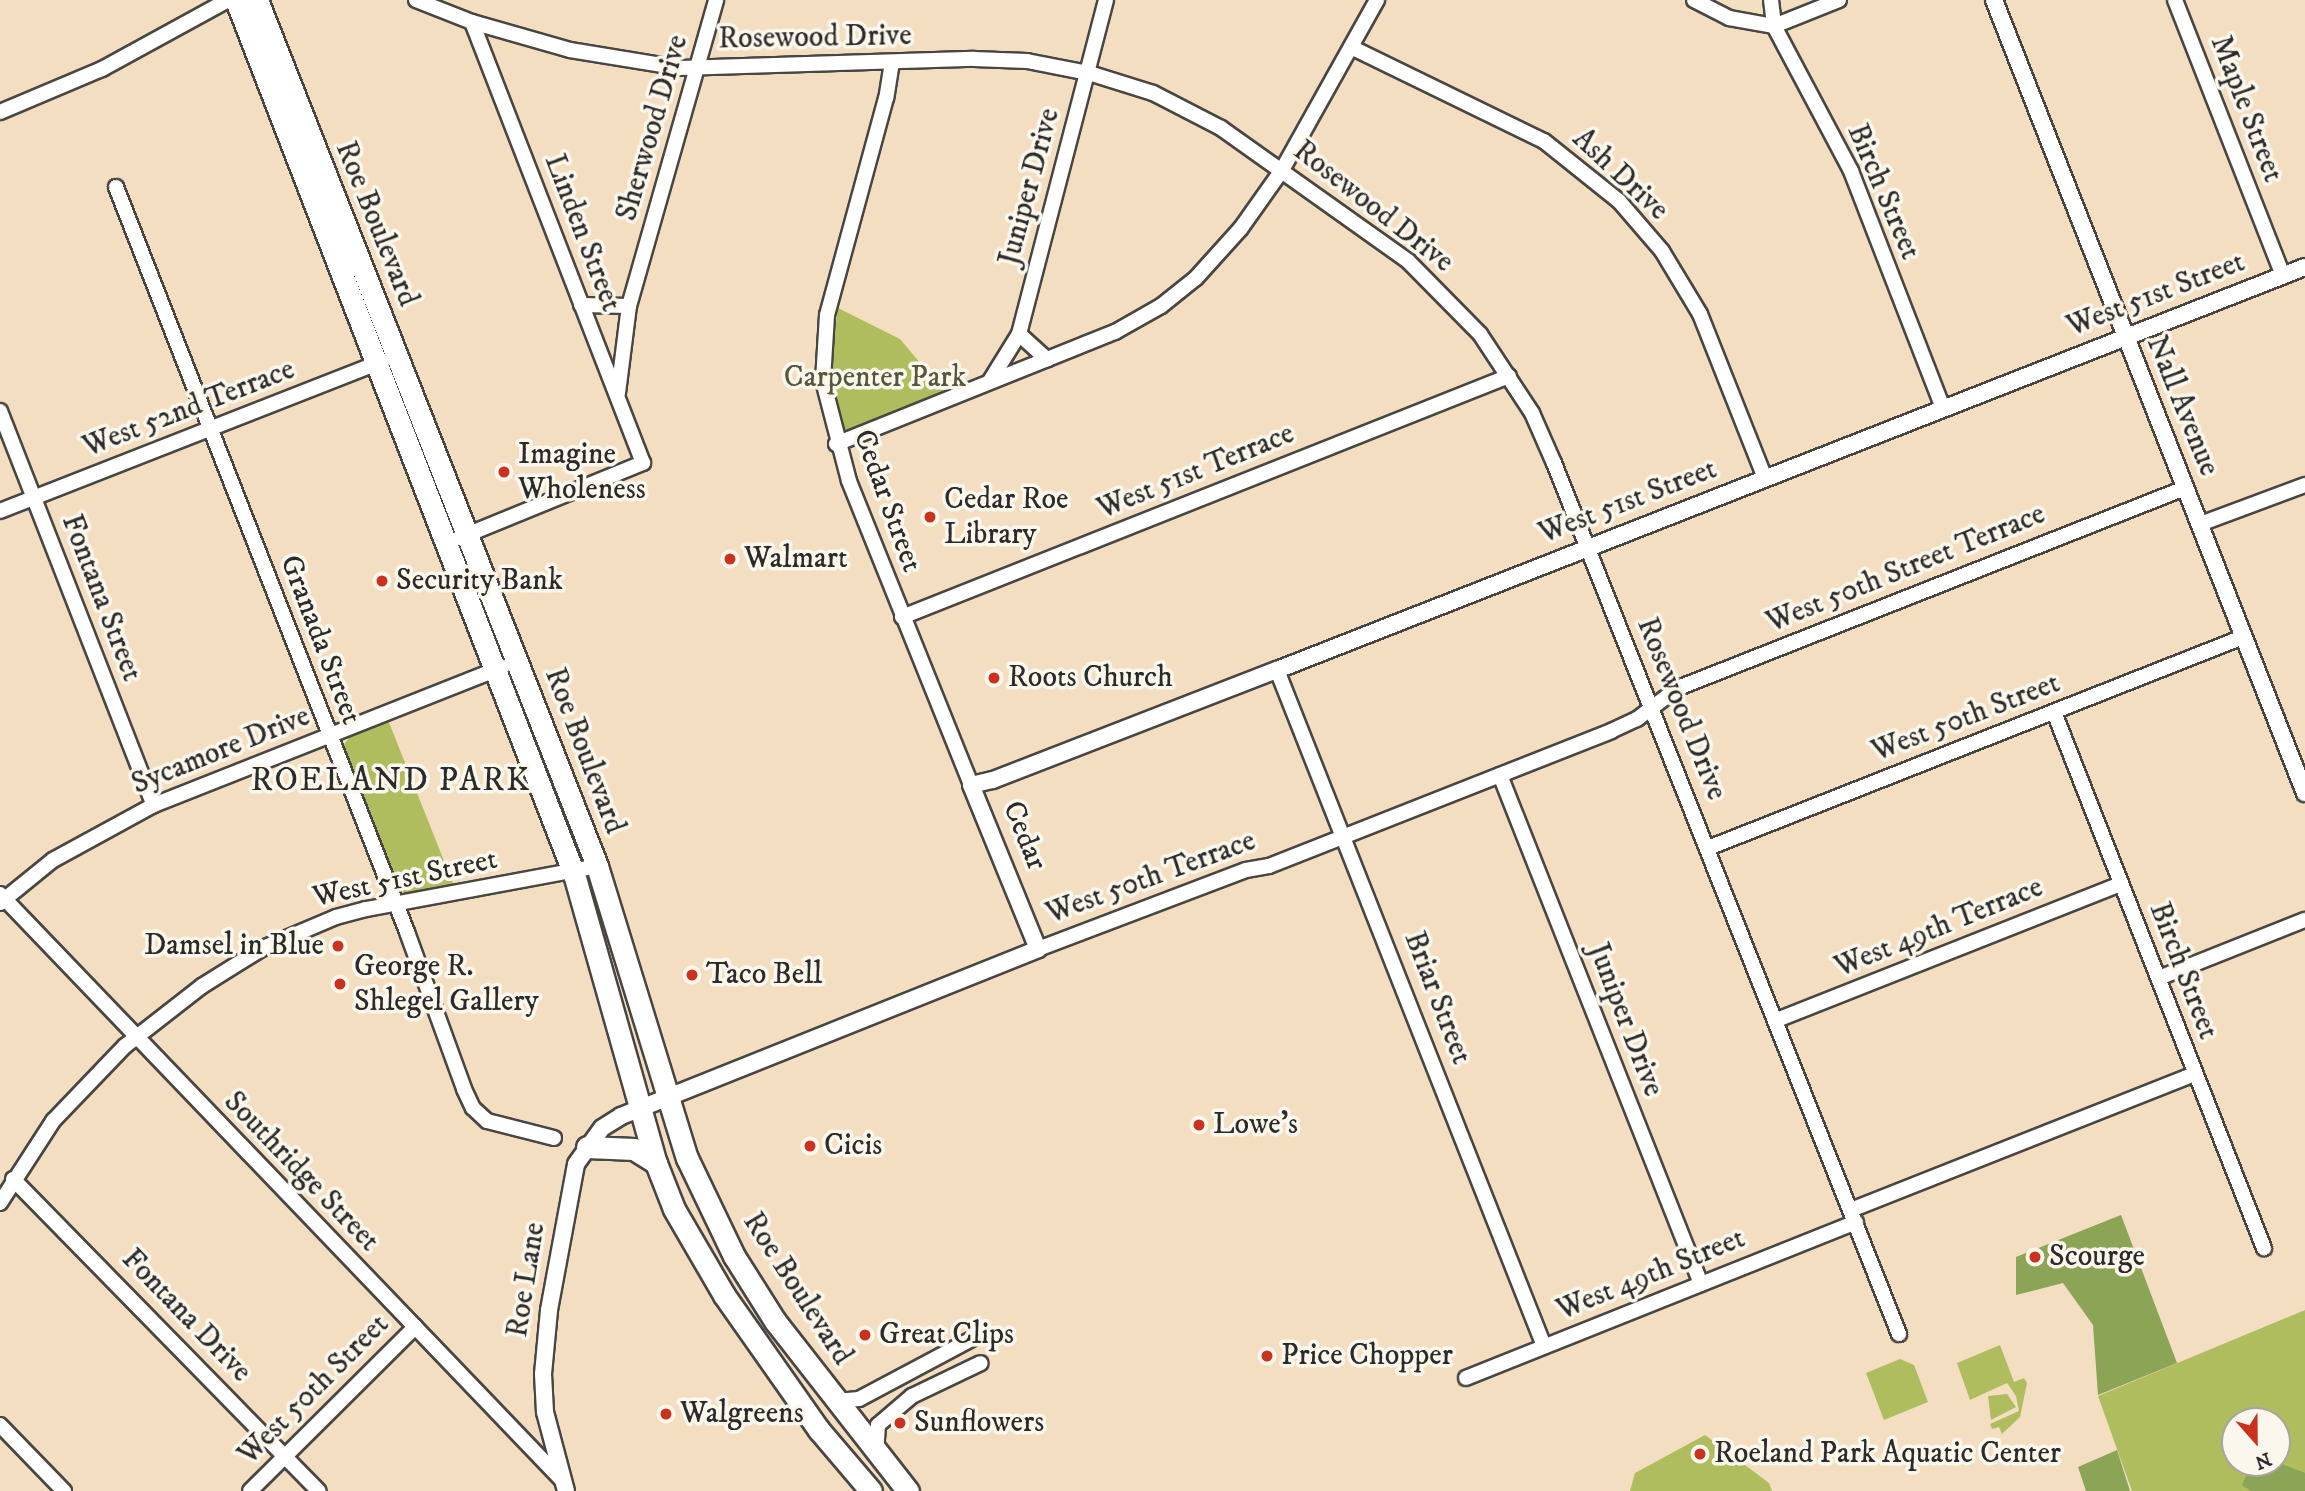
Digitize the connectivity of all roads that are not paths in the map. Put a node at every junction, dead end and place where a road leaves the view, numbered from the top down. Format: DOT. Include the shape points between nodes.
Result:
graph roads {
  1 [pos="228,0"];
  2 [pos="236,0"];
  3 [pos="257,0"];
  4 [pos="416,0"];
  5 [pos="716,0"];
  6 [pos="1106,0"];
  7 [pos="1377,0"];
  8 [pos="1694,0"];
  9 [pos="1772,0"];
  10 [pos="1839,0"];
  11 [pos="1994,0"];
  12 [pos="2175,0"];
  13 [pos="472,22"];
  14 [pos="1774,26"];
  15 [pos="1353,48"];
  16 [pos="892,62"];
  17 [pos="697,67"];
  18 [pos="1089,72"];
  19 [pos="0,112"];
  20 [pos="1282,170"];
  21 [pos="116,187"];
  22 [pos="2305,267"];
  23 [pos="2283,276"];
  24 [pos="581,305"];
  25 [pos="629,306"];
  26 [pos="1019,334"];
  27 [pos="2123,337"];
  28 [pos="1047,359"];
  29 [pos="387,360"];
  30 [pos="1509,376"];
  31 [pos="990,381"];
  32 [pos="618,394"];
  33 [pos="1943,408"];
  34 [pos="0,411"];
  35 [pos="210,429"];
  36 [pos="836,444"];
  37 [pos="1765,478"];
  38 [pos="2305,485"];
  39 [pos="2185,488"];
  40 [pos="34,497"];
  41 [pos="0,511"];
  42 [pos="2200,524"];
  43 [pos="458,539"];
  44 [pos="1588,547"];
  45 [pos="902,617"];
  46 [pos="2243,637"];
  47 [pos="517,663"];
  48 [pos="496,669"];
  49 [pos="1278,670"];
  50 [pos="1653,708"];
  51 [pos="2054,712"];
  52 [pos="329,736"];
  53 [pos="1500,775"];
  54 [pos="971,785"];
  55 [pos="2305,793"];
  56 [pos="154,805"];
  57 [pos="1345,835"];
  58 [pos="1708,848"];
  59 [pos="597,866"];
  60 [pos="575,874"];
  61 [pos="2121,884"];
  62 [pos="1,899"];
  63 [pos="395,905"];
  64 [pos="2305,920"];
  65 [pos="1038,949"];
  66 [pos="2159,978"];
  67 [pos="1777,1020"];
  68 [pos="136,1036"];
  69 [pos="2195,1074"];
  70 [pos="667,1098"];
  71 [pos="642,1107"];
  72 [pos="554,1138"];
  73 [pos="587,1147"];
  74 [pos="656,1163"];
  75 [pos="13,1180"];
  76 [pos="0,1203"];
  77 [pos="1853,1216"];
  78 [pos="2264,1248"];
  79 [pos="1701,1284"];
  80 [pos="415,1327"];
  81 [pos="1899,1334"];
  82 [pos="972,1339"];
  83 [pos="1544,1346"];
  84 [pos="981,1363"];
  85 [pos="1466,1378"];
  86 [pos="836,1401"];
  87 [pos="0,1425"];
  88 [pos="286,1455"];
  89 [pos="876,1455"];
  90 [pos="564,1486"];
  91 [pos="64,1491"];
  92 [pos="250,1491"];
  93 [pos="319,1491"];
  94 [pos="871,1491"];
  95 [pos="908,1491"];
  1 -- 19 [label="street" via="102,69"];
  2 -- 29 [label="main road, Roe Boulevard"];
  3 -- 29 [label="main road, Roe Boulevard"];
  4 -- 13 [label="street, Rosewood Drive"];
  5 -- 17 [label="street, Sherwood Drive"];
  6 -- 18 [label="street, Juniper Drive"];
  7 -- 15 [label="street"];
  8 -- 14 [label="street" via="1729,18"];
  9 -- 14 [label="street, Birch Street"];
  10 -- 14 [label="street"];
  11 -- 27 [label="street, Nall Avenue"];
  12 -- 23 [label="street, Maple Street"];
  13 -- 17 [label="street, Rosewood Drive" via="605,57"];
  13 -- 24 [label="street, Linden Street"];
  14 -- 33 [label="street, Birch Street" via="1851,172"];
  15 -- 20 [label="street"];
  15 -- 37 [label="street, Ash Drive" via="1544,141 1619,201 1662,251 1700,314"];
  16 -- 17 [label="street, Rosewood Drive"];
  16 -- 18 [label="street, Rosewood Drive" via="1027,61"];
  16 -- 36 [label="street, Cedar Street" via="824,333 823,382"];
  17 -- 25 [label="street, Sherwood Drive"];
  18 -- 20 [label="street, Rosewood Drive" via="1192,111"];
  18 -- 26 [label="street, Juniper Drive"];
  20 -- 28 [label="street" via="1241,228 1196,278 1161,306 1115,332"];
  20 -- 30 [label="street, Rosewood Drive" via="1408,261 1450,300"];
  21 -- 35 [label="street, Granada Street"];
  22 -- 23 [label="street, West 51st Street"];
  23 -- 27 [label="street, West 51st Street"];
  24 -- 25 [label="street"];
  24 -- 32 [label="street, Linden Street"];
  25 -- 32 [label="street, Sherwood Drive"];
  26 -- 28 [label="street"];
  26 -- 31 [label="street, Juniper Drive"];
  27 -- 33 [label="street, West 51st Street"];
  27 -- 39 [label="street, Nall Avenue"];
  28 -- 31 [label="street"];
  29 -- 35 [label="street, West 52nd Terrace"];
  29 -- 43 [label="main road, Roe Boulevard"];
  30 -- 44 [label="street, Rosewood Drive" via="1555,463"];
  30 -- 45 [label="street, West 51st Terrace"];
  31 -- 36 [label="street"];
  32 -- 43 [label="street, Linden Street" via="643,463"];
  33 -- 37 [label="street, West 51st Street"];
  34 -- 40 [label="street, Fontana Street"];
  35 -- 40 [label="street, West 52nd Terrace"];
  35 -- 52 [label="street, Granada Street"];
  36 -- 45 [label="street, Cedar Street"];
  37 -- 44 [label="street, West 51st Street"];
  38 -- 42 [label="street"];
  39 -- 42 [label="street, Nall Avenue"];
  39 -- 50 [label="street, West 50th Street Terrace" via="1678,688"];
  40 -- 41 [label="street, West 52nd Terrace"];
  40 -- 56 [label="street, Fontana Street"];
  42 -- 46 [label="street, Nall Avenue"];
  43 -- 47 [label="main road, Roe Boulevard"];
  43 -- 48 [label="main road, Roe Boulevard"];
  44 -- 49 [label="street, West 51st Street"];
  44 -- 50 [label="street, Rosewood Drive"];
  45 -- 54 [label="street, Cedar Street"];
  46 -- 51 [label="street, West 50th Street"];
  46 -- 55 [label="street, Nall Avenue"];
  47 -- 48 [label="street, Sycamore Drive"];
  47 -- 59 [label="main road, Roe Boulevard"];
  48 -- 52 [label="street, Sycamore Drive"];
  48 -- 60 [label="main road, Roe Boulevard"];
  49 -- 54 [label="street, West 51st Street"];
  49 -- 57 [label="street, Briar Street"];
  50 -- 53 [label="street, West 50th Terrace" via="1611,731"];
  50 -- 58 [label="street, Rosewood Drive"];
  51 -- 58 [label="street, West 50th Street"];
  51 -- 61 [label="street, Birch Street"];
  52 -- 56 [label="street, Sycamore Drive"];
  52 -- 63 [label="street, Granada Street"];
  53 -- 57 [label="street, West 50th Terrace"];
  53 -- 79 [label="street, Juniper Drive"];
  54 -- 65 [label="street, Cedar"];
  56 -- 62 [label="street, Sycamore Drive" via="53,860"];
  57 -- 65 [label="street, West 50th Terrace"];
  57 -- 83 [label="street, Briar Street"];
  58 -- 67 [label="street, Rosewood Drive"];
  59 -- 60 [label="street, West 51st Street"];
  59 -- 70 [label="main road, Roe Boulevard"];
  60 -- 63 [label="street, West 51st Street"];
  60 -- 71 [label="main road, Roe Boulevard"];
  61 -- 66 [label="street, Birch Street"];
  61 -- 67 [label="street, West 49th Terrace"];
  62 -- 68 [label="street, Southridge Street"];
  63 -- 68 [label="street, West 51st Street" via="336,917 275,942 202,986"];
  63 -- 72 [label="street, Granada Street" via="473,1108 486,1121"];
  64 -- 66 [label="street"];
  65 -- 70 [label="street, West 50th Terrace"];
  66 -- 69 [label="street, Birch Street"];
  67 -- 77 [label="street, Rosewood Drive"];
  68 -- 75 [label="street, West 51st Street" via="53,1121"];
  68 -- 80 [label="street, Southridge Street"];
  69 -- 77 [label="street, West 49th Street"];
  69 -- 78 [label="street, Birch Street"];
  70 -- 71 [label="street, West 50th Terrace"];
  70 -- 86 [label="main road, Roe Boulevard" via="687,1158 734,1256"];
  71 -- 73 [label="street, Roe Lane" via="602,1128"];
  71 -- 74 [label="main road, Roe Boulevard"];
  73 -- 74 [label="main road" via="634,1149"];
  73 -- 90 [label="street, Roe Lane" via="572,1176 544,1354 545,1412"];
  74 -- 94 [label="main road, Roe Boulevard" via="679,1219 723,1295 819,1430"];
  75 -- 76 [label="street, West 51st Street"];
  75 -- 88 [label="street, Fontana Drive"];
  77 -- 79 [label="street, West 49th Street"];
  77 -- 81 [label="street, Rosewood Drive"];
  79 -- 83 [label="street, West 49th Street"];
  80 -- 88 [label="street, West 50th Street"];
  80 -- 90 [label="street, Southridge Street"];
  82 -- 86 [label="street" via="859,1399"];
  83 -- 85 [label="street, West 49th Street"];
  84 -- 89 [label="street" via="912,1396 878,1425"];
  86 -- 89 [label="main road, Roe Boulevard"];
  87 -- 91 [label="street"];
  88 -- 92 [label="street, West 50th Street"];
  88 -- 93 [label="street, Fontana Drive"];
  89 -- 95 [label="main road, Roe Boulevard"];
}
